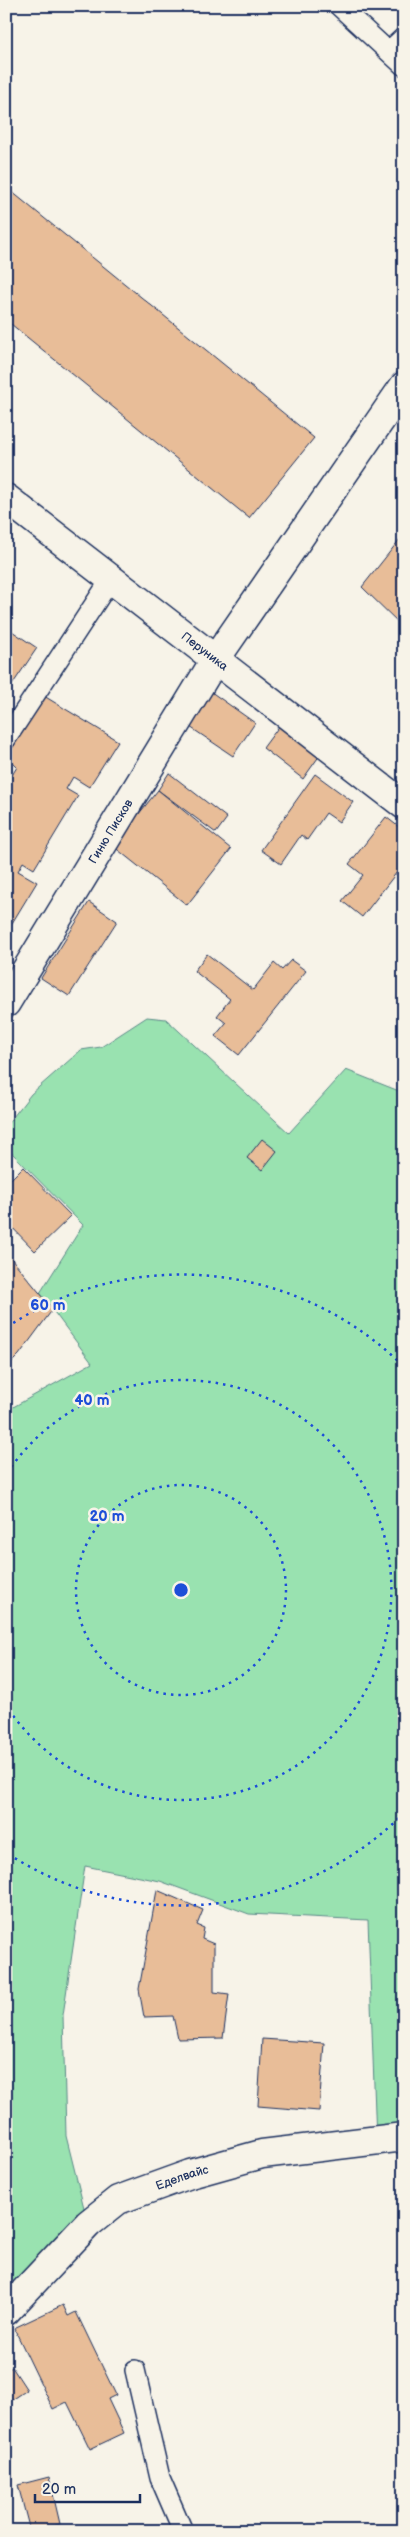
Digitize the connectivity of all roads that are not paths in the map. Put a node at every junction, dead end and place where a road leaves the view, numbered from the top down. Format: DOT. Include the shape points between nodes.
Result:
graph roads {
  1 [pos="339,6"];
  2 [pos="404,37"];
  3 [pos="389,51"];
  4 [pos="404,66"];
  5 [pos="404,386"];
  6 [pos="6,498"];
  7 [pos="111,579"];
  8 [pos="215,660"];
  9 [pos="6,739"];
  10 [pos="404,805"];
  11 [pos="6,1003"];
  12 [pos="404,2137"];
  13 [pos="6,2311"];
  14 [pos="135,2370"];
  15 [pos="182,2531"];
  1 -- 3 [label="lane"];
  2 -- 3 [label="lane"];
  3 -- 4 [label="lane"];
  5 -- 8 [label="street, Гиню Писков"];
  6 -- 7 [label="street, Перуника"];
  7 -- 8 [label="street, Перуника"];
  7 -- 9 [label="lane"];
  8 -- 10 [label="street, Перуника"];
  8 -- 11 [label="street, Гиню Писков"];
  12 -- 13 [label="street, Еделвайс" via="262,2154 190,2174 118,2200 88,2224"];
  14 -- 15 [label="lane" via="160,2478"];
}
